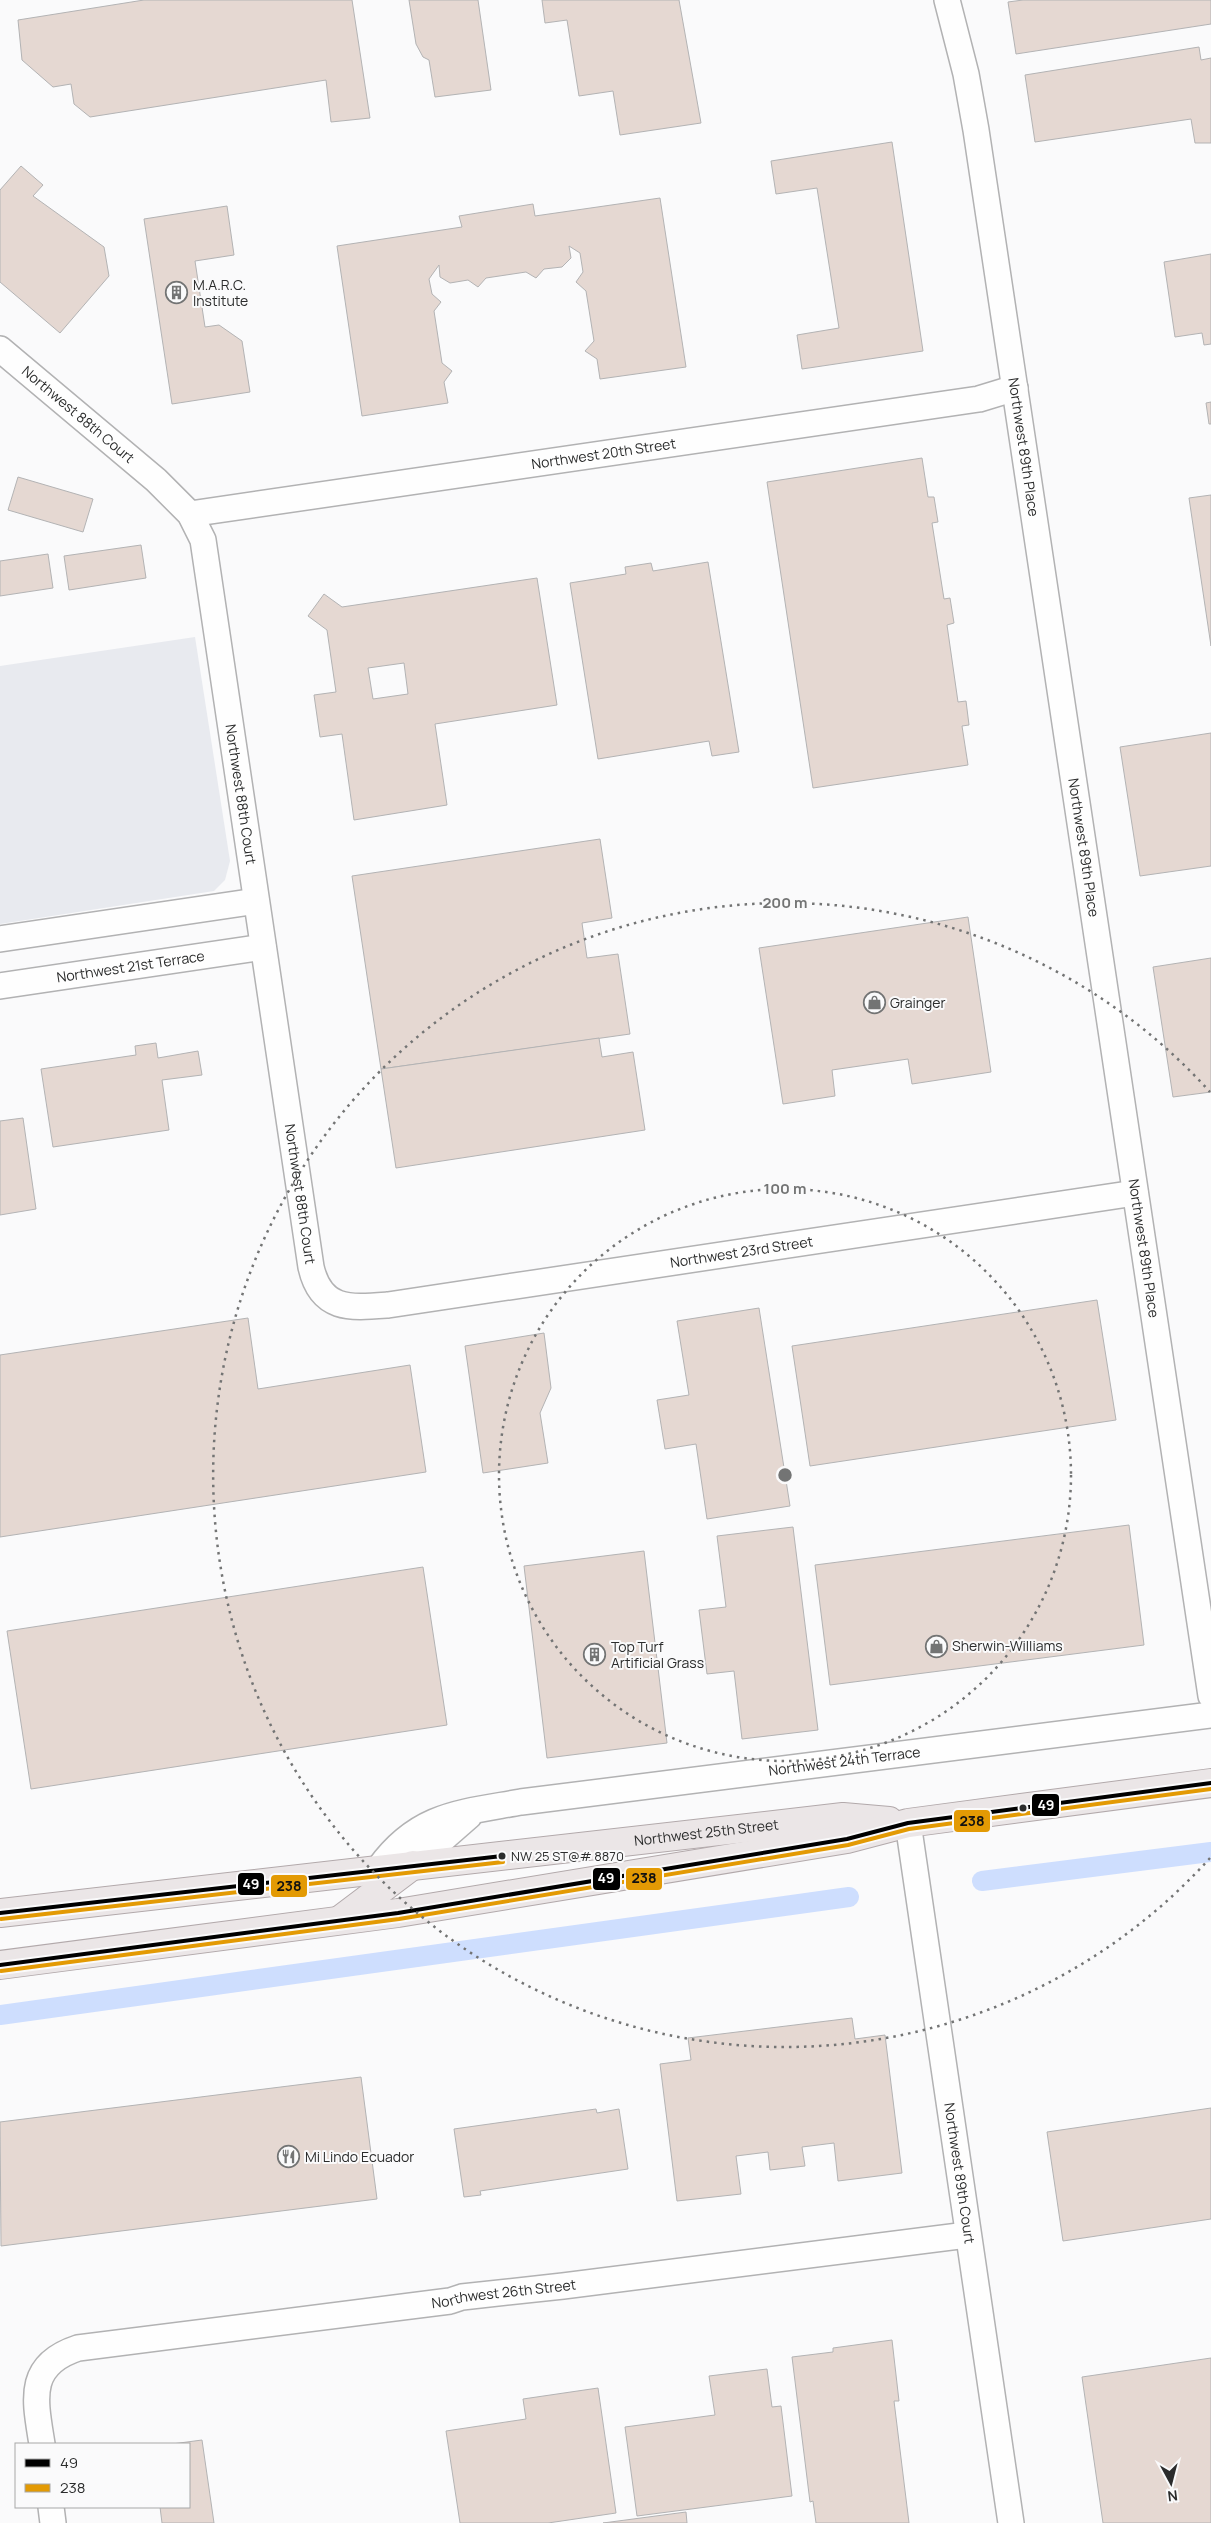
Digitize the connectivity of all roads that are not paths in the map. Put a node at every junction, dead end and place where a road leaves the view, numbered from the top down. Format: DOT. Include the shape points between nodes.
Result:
graph roads {
  1 [pos="946,0"];
  2 [pos="0,349"];
  3 [pos="1015,388"];
  4 [pos="190,514"];
  5 [pos="256,901"];
  6 [pos="0,940"];
  7 [pos="263,947"];
  8 [pos="0,986"];
  9 [pos="1135,1193"];
  10 [pos="348,1306"];
  11 [pos="1211,1696"];
  12 [pos="1211,1715"];
  13 [pos="1211,1783"];
  14 [pos="476,1810"];
  15 [pos="908,1823"];
  16 [pos="413,1865"];
  17 [pos="379,1868"];
  18 [pos="0,1913"];
  19 [pos="339,1921"];
  20 [pos="0,1964"];
  21 [pos="967,2235"];
  22 [pos="42,2443"];
  23 [pos="51,2508"];
  24 [pos="53,2523"];
  25 [pos="1011,2523"];
  1 -- 3 [label="street, Northwest 89th Place" via="972,106"];
  2 -- 4 [label="street, Northwest 88th Court" via="156,480"];
  3 -- 4 [label="street, Northwest 20th Street" via="979,399"];
  3 -- 9 [label="street, Northwest 89th Place"];
  4 -- 5 [label="street, Northwest 88th Court" via="203,540 206,556"];
  5 -- 6 [label="street"];
  5 -- 7 [label="street, Northwest 88th Court"];
  7 -- 8 [label="street, Northwest 21st Terrace"];
  7 -- 10 [label="street, Northwest 88th Court" via="314,1278 326,1298"];
  9 -- 10 [label="street, Northwest 23rd Street" via="425,1300 370,1307"];
  9 -- 11 [label="street, Northwest 89th Place"];
  12 -- 14 [label="street, Northwest 24th Terrace"];
  13 -- 15 [label="main road, Northwest 25th Street"];
  14 -- 16 [label="street, Northwest 24th Terrace"];
  14 -- 17 [label="street, Northwest 24th Terrace" via="448,1816 419,1828 392,1850"];
  15 -- 16 [label="main road, Northwest 25th Street" via="843,1817"];
  15 -- 19 [label="main road, Northwest 25th Street" via="847,1839"];
  15 -- 21 [label="street, Northwest 89th Court"];
  16 -- 17 [label="main road, Northwest 25th Street"];
  16 -- 19 [label="main road"];
  17 -- 18 [label="main road, Northwest 25th Street"];
  19 -- 20 [label="main road, Northwest 25th Street"];
  21 -- 22 [label="street, Northwest 26th Street" via="86,2347 63,2354 42,2372 36,2391"];
  21 -- 25 [label="street, Northwest 89th Court"];
  23 -- 24 [label="street"];
}
